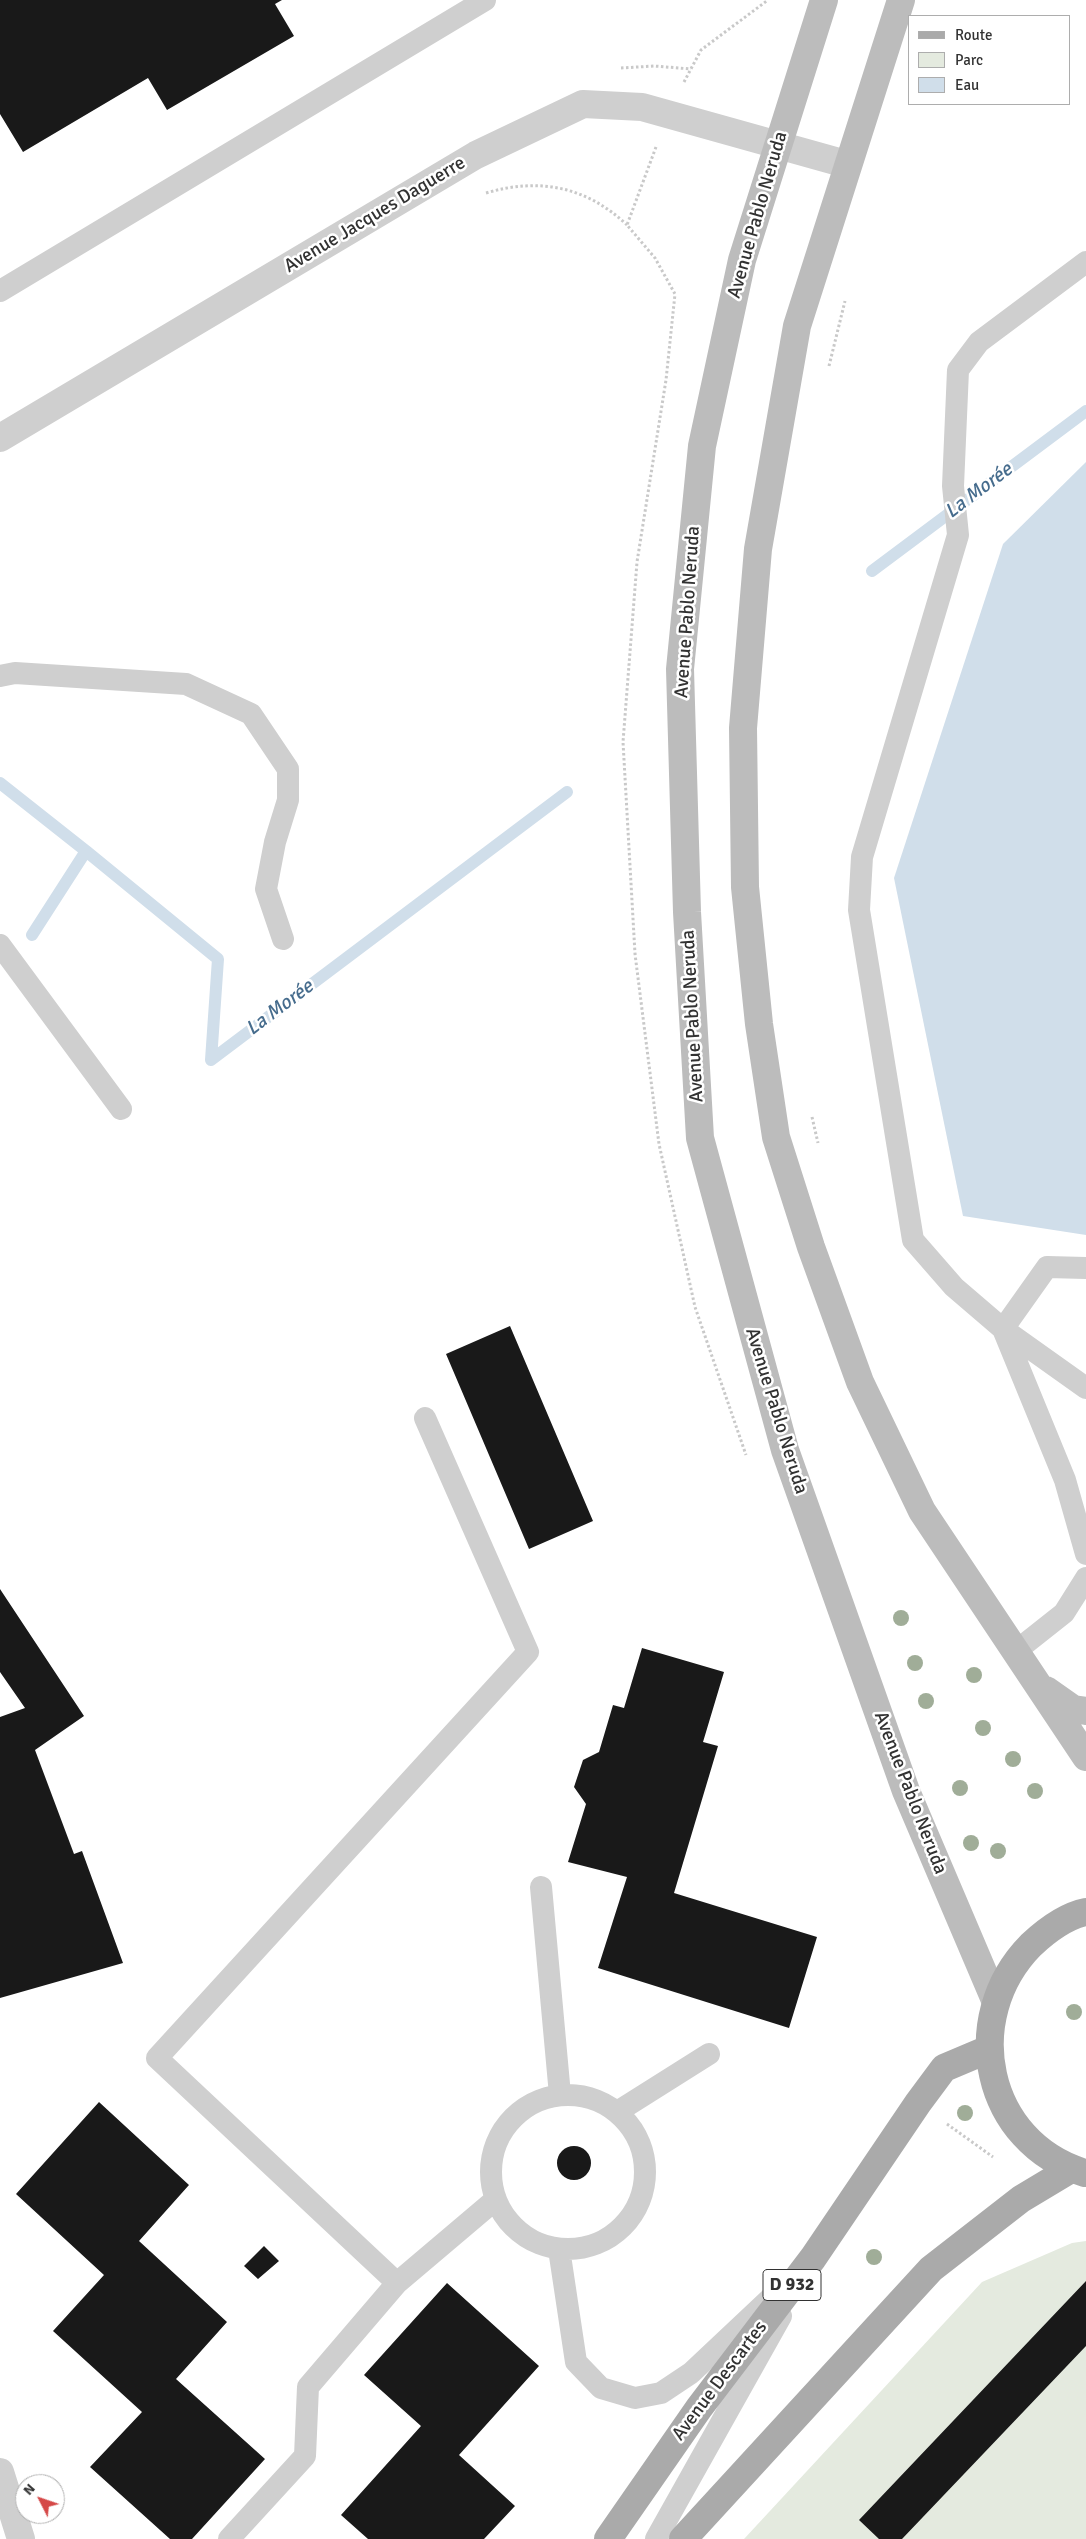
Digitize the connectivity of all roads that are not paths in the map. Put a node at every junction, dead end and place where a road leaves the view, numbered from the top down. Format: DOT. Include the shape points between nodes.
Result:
graph roads {
  1 [pos="485,0"];
  2 [pos="824,0"];
  3 [pos="901,0"];
  4 [pos="777,145"];
  5 [pos="846,164"];
  6 [pos="1086,262"];
  7 [pos="0,291"];
  8 [pos="0,438"];
  9 [pos="0,676"];
  10 [pos="283,939"];
  11 [pos="0,945"];
  12 [pos="121,1108"];
  13 [pos="1086,1268"];
  14 [pos="1003,1329"];
  15 [pos="1086,1388"];
  16 [pos="425,1418"];
  17 [pos="1086,1554"];
  18 [pos="1086,1578"];
  19 [pos="1016,1651"];
  20 [pos="1039,1685"];
  21 [pos="1086,1711"];
  22 [pos="1086,1757"];
  23 [pos="541,1887"];
  24 [pos="1086,1912"];
  25 [pos="996,2000"];
  26 [pos="989,2049"];
  27 [pos="709,2054"];
  28 [pos="560,2095"];
  29 [pos="617,2112"];
  30 [pos="1079,2171"];
  31 [pos="495,2200"];
  32 [pos="559,2249"];
  33 [pos="813,2258"];
  34 [pos="397,2283"];
  35 [pos="0,2472"];
  36 [pos="21,2539"];
  37 [pos="229,2539"];
  38 [pos="608,2539"];
  39 [pos="656,2539"];
  40 [pos="683,2539"];
  1 -- 7 [label="lane"];
  2 -- 4 [label="main road, Avenue Pablo Neruda"];
  3 -- 5 [label="main road"];
  4 -- 5 [label="street, Avenue Jacques Daguerre"];
  4 -- 8 [label="street, Avenue Jacques Daguerre" via="642,107 583,104 476,155"];
  4 -- 25 [label="main road, Avenue Pablo Neruda" via="742,260 702,446 680,669 687,912 700,1138 785,1450 906,1791"];
  5 -- 19 [label="main road" via="797,326 758,549 743,738 744,887 759,1024 776,1137 811,1247 860,1382 922,1511"];
  6 -- 14 [label="lane" via="979,342 958,370 953,486 958,535 862,857 859,910 913,1240 954,1287"];
  9 -- 10 [label="lane" via="15,673 186,684 251,714 288,769 288,800 275,842 266,889"];
  11 -- 12 [label="lane"];
  13 -- 14 [label="lane" via="1047,1267"];
  14 -- 15 [label="lane"];
  14 -- 17 [label="lane" via="1065,1480"];
  16 -- 34 [label="lane" via="528,1652 157,2058"];
  18 -- 19 [label="lane" via="1064,1612"];
  19 -- 20 [label="main road"];
  20 -- 21 [label="main road" via="1073,1709"];
  20 -- 22 [label="main road"];
  23 -- 28 [label="lane"];
  24 -- 25 [label="main road" via="1045,1932 1015,1962"];
  25 -- 26 [label="main road" via="990,2024"];
  26 -- 30 [label="main road" via="996,2087 1013,2121 1039,2149"];
  26 -- 33 [label="main road, Avenue Descartes / D 932" via="944,2068"];
  27 -- 29 [label="lane"];
  28 -- 29 [label="lane" via="580,2095"];
  28 -- 31 [label="lane" via="537,2101 517,2114 502,2132 492,2153 490,2177"];
  29 -- 32 [label="lane" via="633,2131 643,2153 645,2178 639,2202 626,2223 607,2239 584,2248"];
  30 -- 40 [label="main road" via="1021,2199 931,2269"];
  31 -- 32 [label="lane" via="520,2234 538,2244"];
  31 -- 34 [label="lane"];
  32 -- 33 [label="lane" via="576,2362 601,2388 635,2398 661,2393 691,2373"];
  33 -- 38 [label="main road, Avenue Descartes / D 932" via="699,2408"];
  33 -- 39 [label="lane"];
  34 -- 37 [label="lane" via="308,2387 306,2456"];
  35 -- 36 [label="street"];
}
